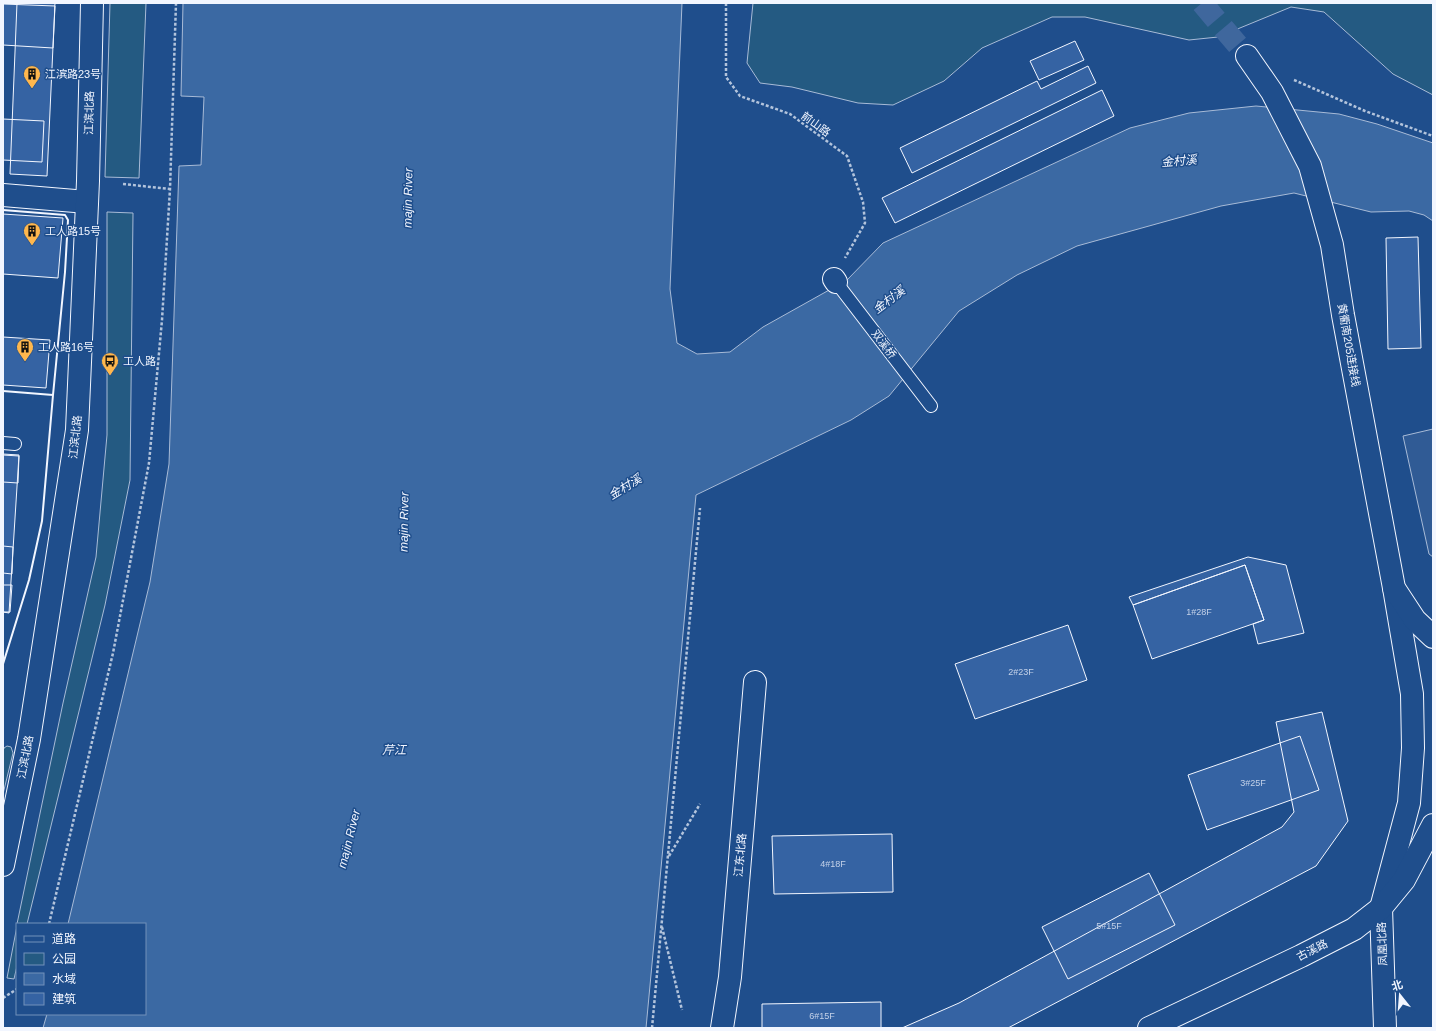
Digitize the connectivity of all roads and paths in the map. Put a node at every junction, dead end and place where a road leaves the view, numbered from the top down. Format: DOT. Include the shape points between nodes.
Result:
graph roads {
  1 [pos="92,3"];
  2 [pos="176,3"];
  3 [pos="726,3"];
  4 [pos="1247,56"];
  5 [pos="1288,77"];
  6 [pos="1433,136"];
  7 [pos="123,184"];
  8 [pos="170,189"];
  9 [pos="3,195"];
  10 [pos="87,202"];
  11 [pos="835,281"];
  12 [pos="931,406"];
  13 [pos="700,508"];
  14 [pos="1394,588"];
  15 [pos="1433,637"];
  16 [pos="755,682"];
  17 [pos="700,804"];
  18 [pos="1433,825"];
  19 [pos="668,858"];
  20 [pos="3,864"];
  21 [pos="1381,908"];
  22 [pos="49,923"];
  23 [pos="662,924"];
  24 [pos="16,990"];
  25 [pos="3,998"];
  26 [pos="682,1010"];
  27 [pos="652,1028"];
  28 [pos="722,1028"];
  29 [pos="1149,1028"];
  30 [pos="1385,1028"];
  1 -- 10 [label="main road, 江滨北路"];
  2 -- 8 [label="path"];
  3 -- 11 [label="path, 前山路" via="726,77 740,96 790,114 848,156 864,202 865,223"];
  4 -- 14 [label="main road, 黄衢南205连接线" via="1272,92 1310,166 1332,245"];
  5 -- 6 [label="path" via="1365,111"];
  7 -- 8 [label="path"];
  8 -- 22 [label="path" via="162,320 149,463 113,653"];
  9 -- 10 [label="main road"];
  10 -- 20 [label="main road, 江滨北路" via="77,430 29,739"];
  11 -- 12 [label="lane, 双溪桥"];
  13 -- 19 [label="path"];
  14 -- 15 [label="main road, 黄衢南205连接线" via="1415,620"];
  14 -- 21 [label="main road, 凤凰北路" via="1412,694 1413,748 1409,803"];
  16 -- 28 [label="main road, 江东北路" via="730,977"];
  17 -- 19 [label="path"];
  18 -- 21 [label="main road, 古溪路" via="1404,880"];
  19 -- 23 [label="path"];
  21 -- 29 [label="main road, 古溪路" via="1354,929"];
  21 -- 30 [label="main road, 凤凰北路"];
  23 -- 26 [label="path"];
  23 -- 27 [label="path"];
  24 -- 25 [label="path"];
}
